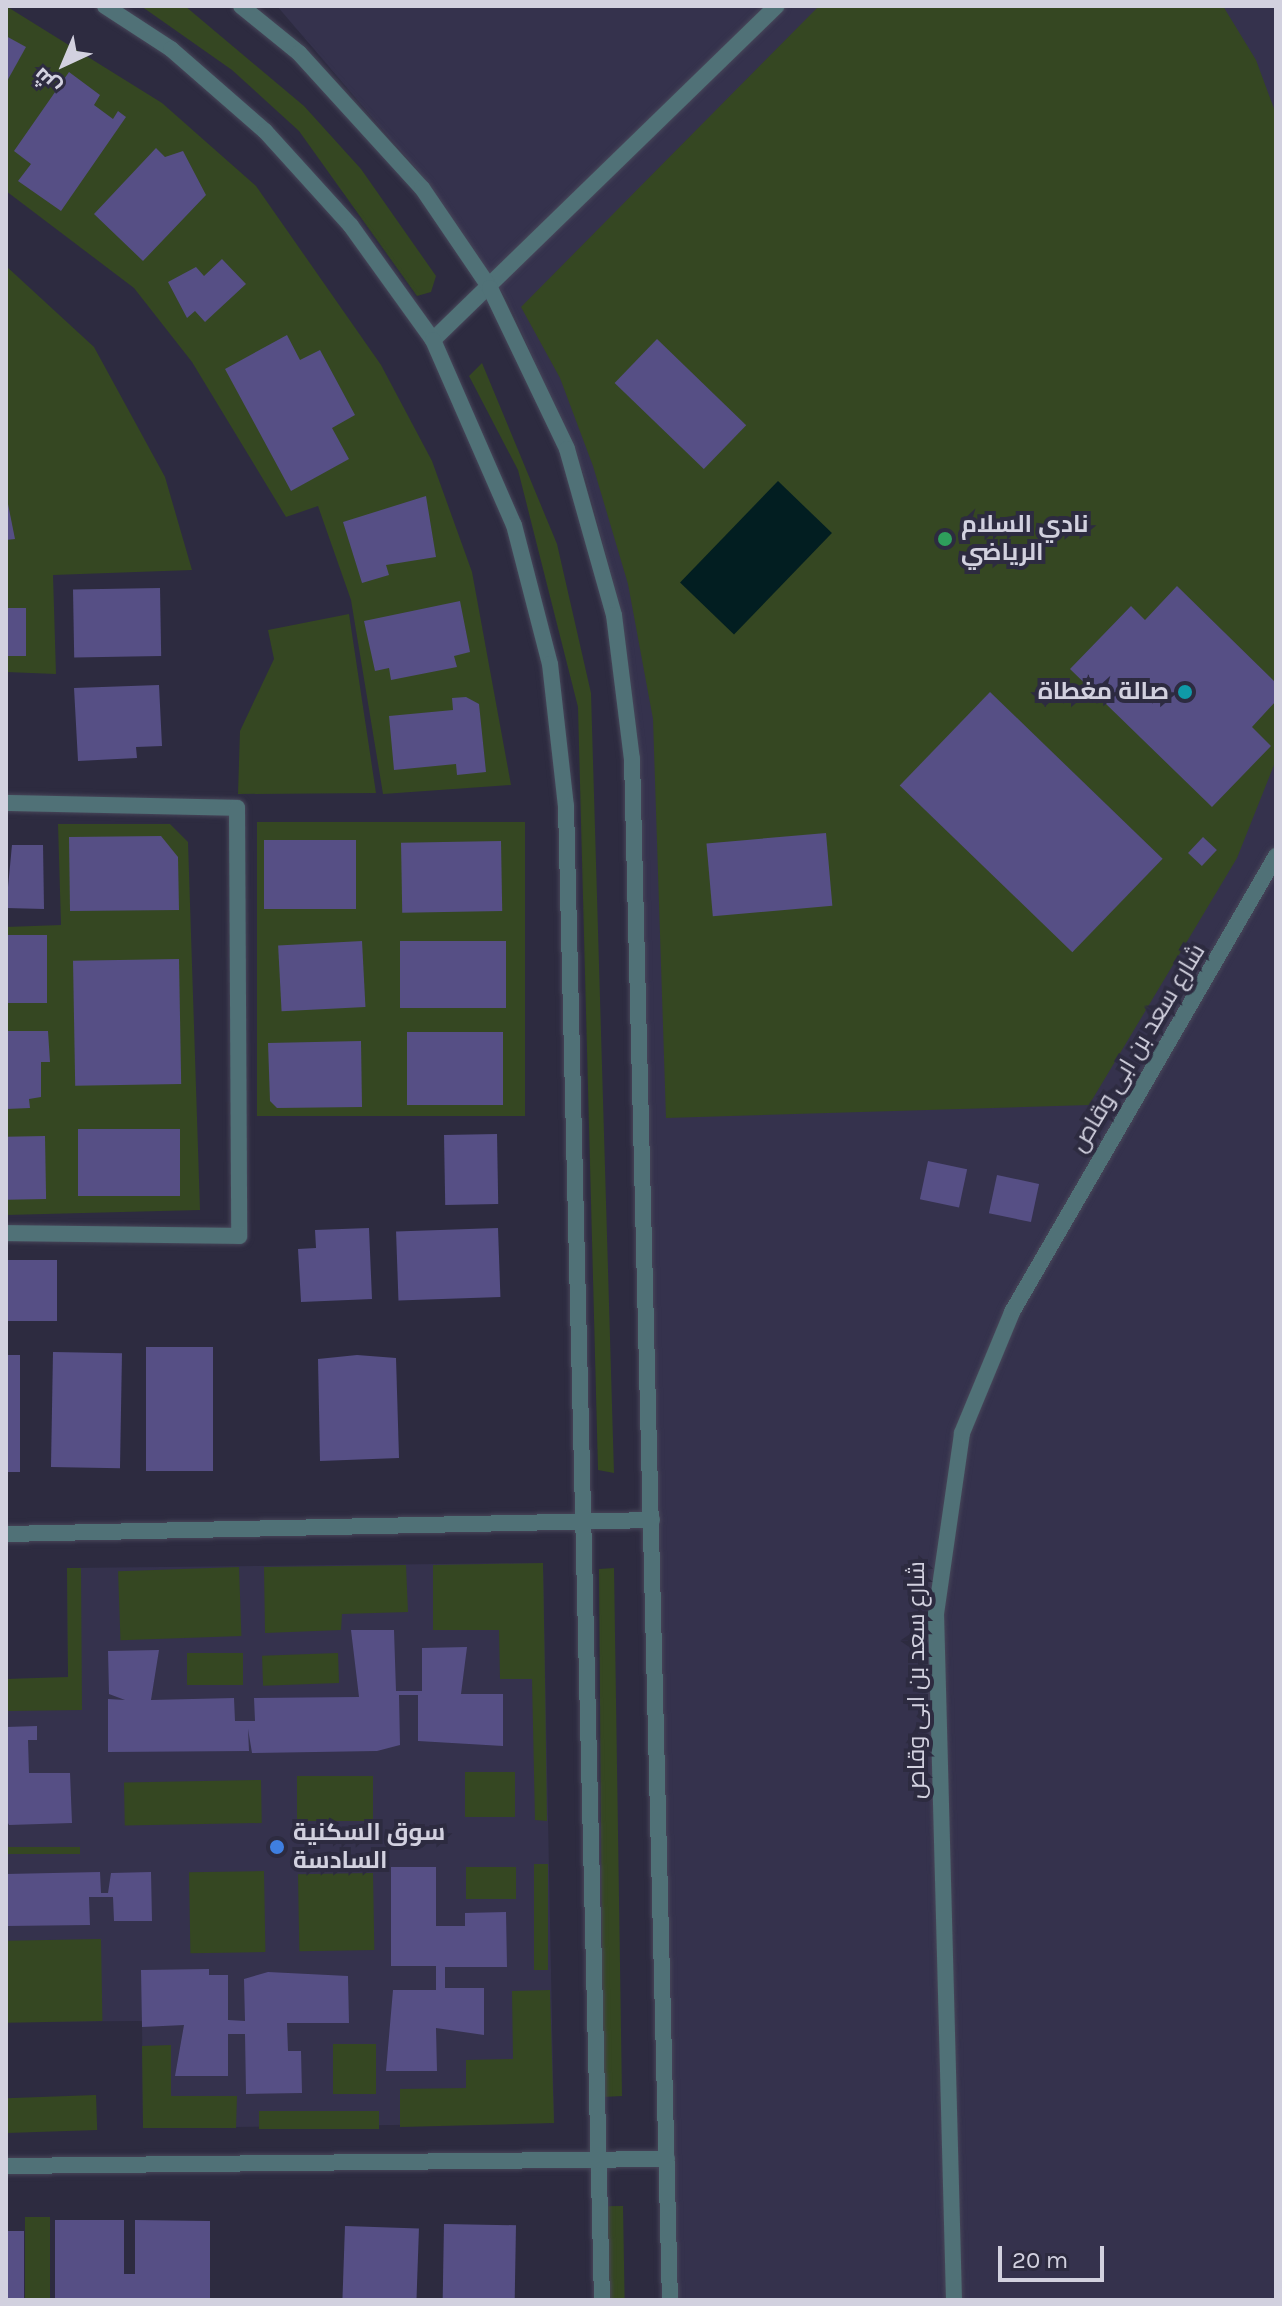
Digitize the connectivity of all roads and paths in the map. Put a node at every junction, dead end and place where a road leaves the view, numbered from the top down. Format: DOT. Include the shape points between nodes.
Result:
graph roads {
  1 [pos="105,6"];
  2 [pos="241,6"];
  3 [pos="776,6"];
  4 [pos="490,288"];
  5 [pos="433,340"];
  6 [pos="6,803"];
  7 [pos="1276,856"];
  8 [pos="6,1233"];
  9 [pos="652,1520"];
  10 [pos="581,1521"];
  11 [pos="6,1534"];
  12 [pos="598,2158"];
  13 [pos="667,2159"];
  14 [pos="6,2166"];
  15 [pos="602,2300"];
  16 [pos="670,2300"];
  17 [pos="954,2300"];
  1 -- 5 [label="street" via="171,49 265,131 351,226"];
  2 -- 4 [label="street" via="299,53 422,188"];
  3 -- 4 [label="street"];
  4 -- 5 [label="street"];
  4 -- 9 [label="street" via="567,449 614,615 632,759"];
  5 -- 10 [label="street" via="514,525 561,735"];
  6 -- 8 [label="street" via="237,808 239,1236"];
  7 -- 17 [label="street, شارع سعد بن ابى وقاص" via="1012,1312 962,1433 936,1614"];
  9 -- 10 [label="street"];
  9 -- 13 [label="street"];
  10 -- 11 [label="street"];
  10 -- 12 [label="street"];
  12 -- 13 [label="street"];
  12 -- 14 [label="street"];
  12 -- 15 [label="street"];
  13 -- 16 [label="street"];
}
